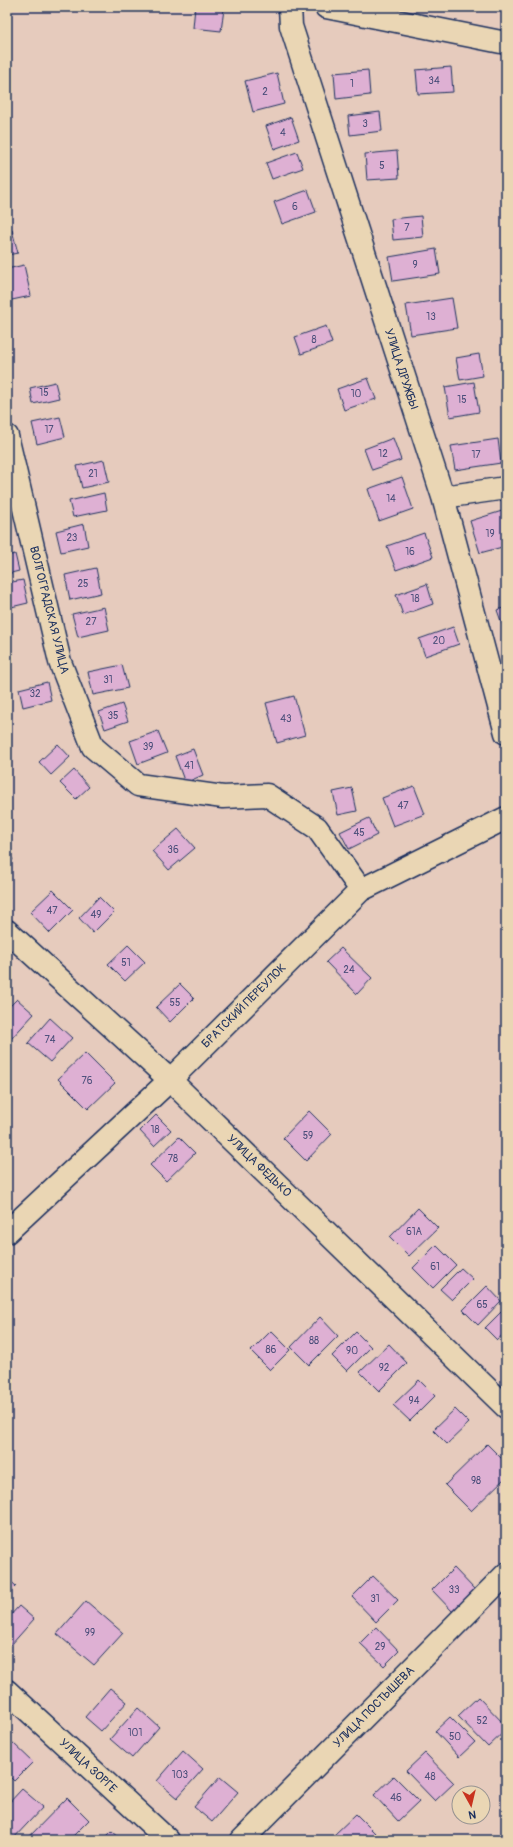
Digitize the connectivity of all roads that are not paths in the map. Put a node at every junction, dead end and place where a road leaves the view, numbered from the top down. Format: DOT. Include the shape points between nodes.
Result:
graph roads {
  1 [pos="290,7"];
  2 [pos="326,7"];
  3 [pos="506,43"];
  4 [pos="7,436"];
  5 [pos="506,488"];
  6 [pos="443,497"];
  7 [pos="506,733"];
  8 [pos="506,818"];
  9 [pos="361,890"];
  10 [pos="7,931"];
  11 [pos="170,1080"];
  12 [pos="7,1232"];
  13 [pos="506,1407"];
  14 [pos="506,1574"];
  15 [pos="7,1691"];
  16 [pos="168,1840"];
  17 [pos="242,1840"];
  1 -- 6 [label="street, УЛИЦА ДРУЖБЫ" via="291,26"];
  2 -- 3 [label="street"];
  4 -- 9 [label="street, ВОЛГОГРАДСКАЯ УЛИЦА" via="60,662 93,747 138,785 223,797 267,795 317,828"];
  5 -- 6 [label="street"];
  6 -- 7 [label="street, УЛИЦА ДРУЖБЫ"];
  8 -- 9 [label="street, БРАТСКИЙ ПЕРЕУЛОК"];
  9 -- 11 [label="street, БРАТСКИЙ ПЕРЕУЛОК"];
  10 -- 11 [label="street, УЛИЦА ФЕДЬКО"];
  11 -- 12 [label="street, БРАТСКИЙ ПЕРЕУЛОК"];
  11 -- 13 [label="street, УЛИЦА ФЕДЬКО"];
  14 -- 17 [label="street, УЛИЦА ПОСТЫШЕВА"];
  15 -- 16 [label="street, УЛИЦА ЗОРГЕ"];
}
